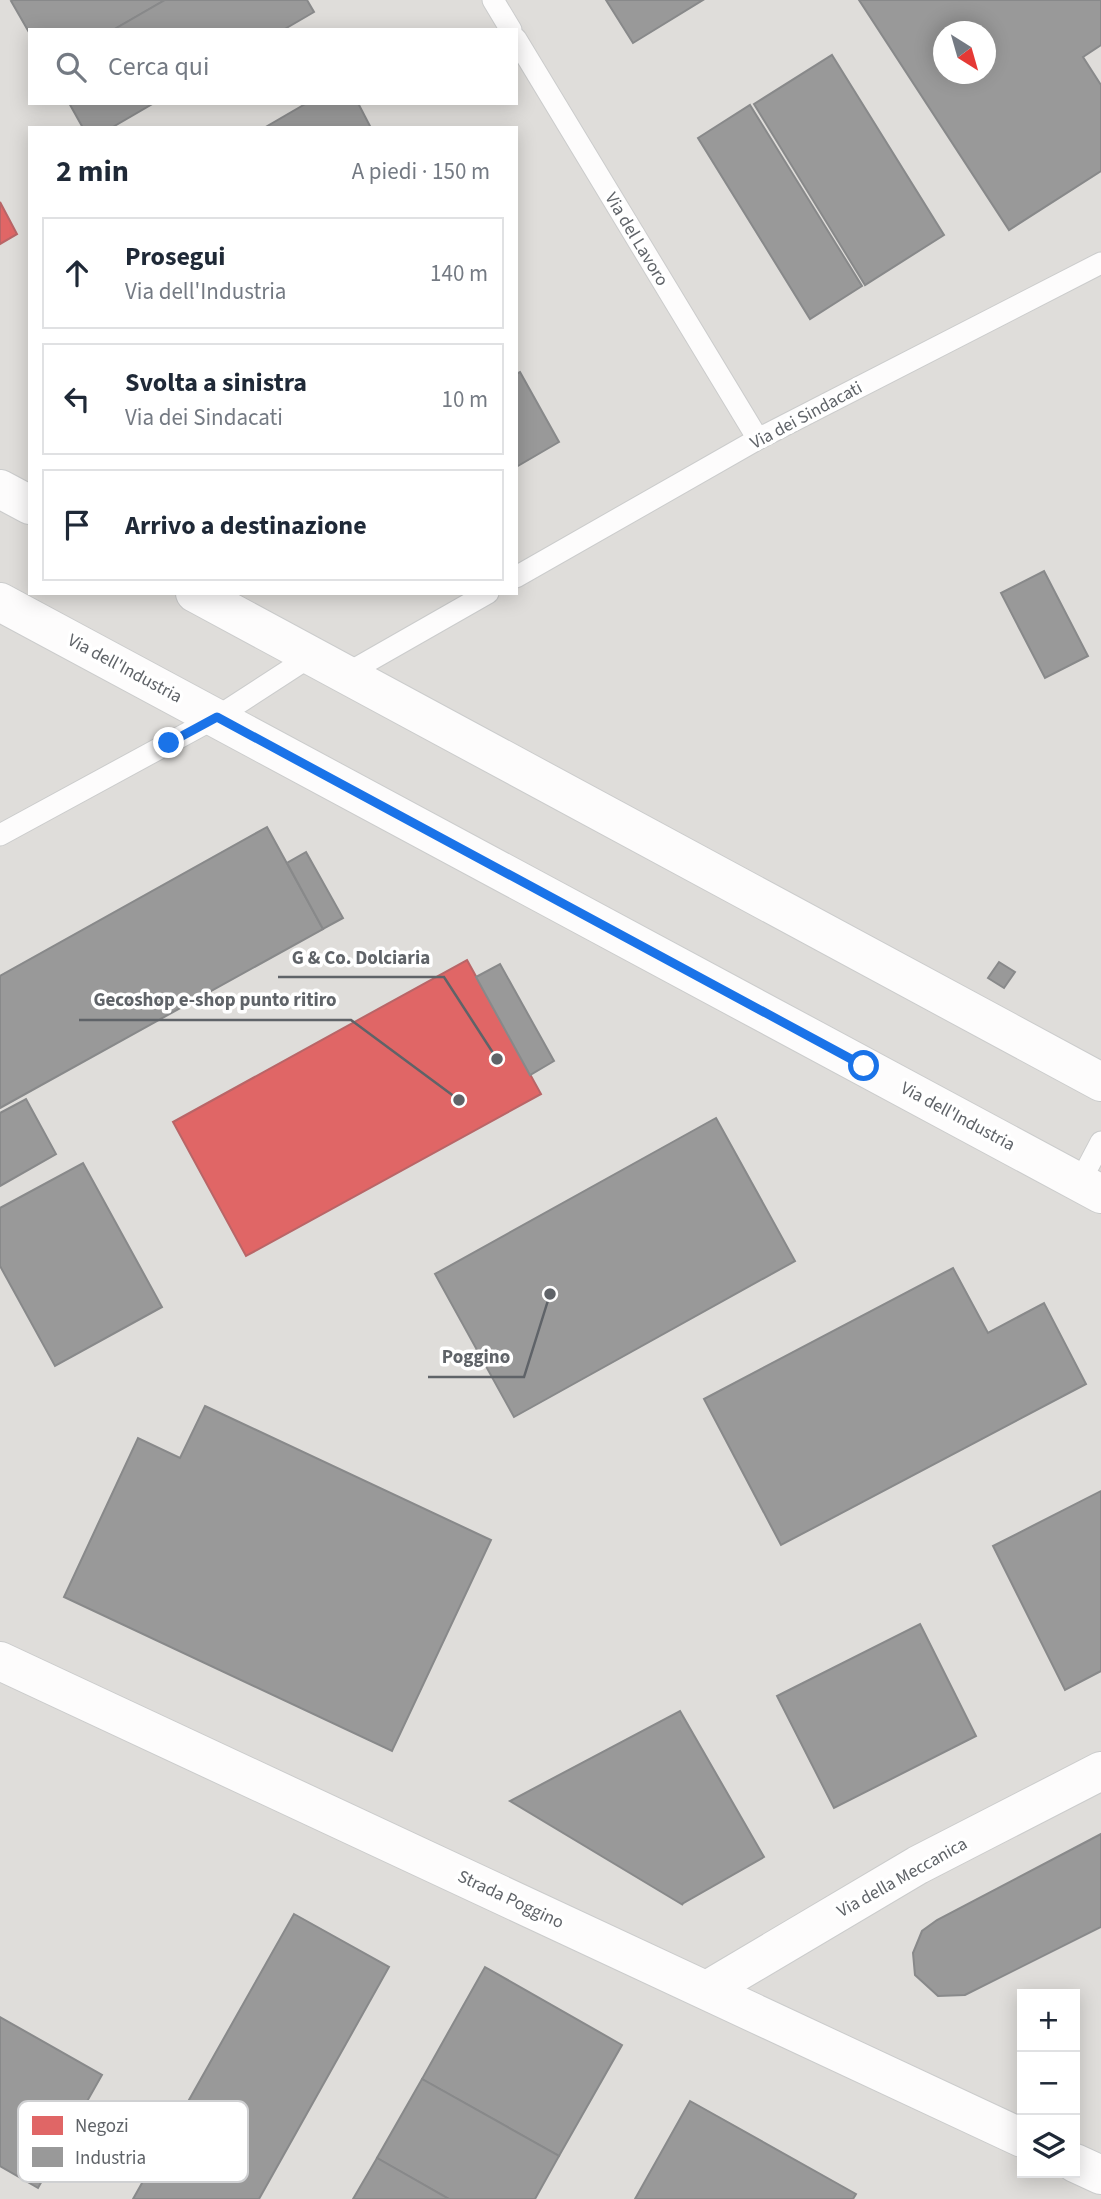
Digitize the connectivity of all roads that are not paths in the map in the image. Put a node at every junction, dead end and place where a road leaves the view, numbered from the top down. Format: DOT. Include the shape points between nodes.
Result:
graph roads {
  1 [pos="493,0"];
  2 [pos="510,28"];
  3 [pos="518,42"];
  4 [pos="1101,263"];
  5 [pos="758,439"];
  6 [pos="0,489"];
  7 [pos="28,504"];
  8 [pos="518,576"];
  9 [pos="199,595"];
  10 [pos="484,595"];
  11 [pos="0,602"];
  12 [pos="312,656"];
  13 [pos="346,674"];
  14 [pos="217,717"];
  15 [pos="0,835"];
  16 [pos="1101,1082"];
  17 [pos="1101,1142"];
  18 [pos="1091,1188"];
  19 [pos="0,1661"];
  20 [pos="1101,1770"];
  21 [pos="707,1990"];
  22 [pos="1017,2136"];
  23 [pos="1080,2165"];
  24 [pos="1101,2175"];
  1 -- 2 [label="lane"];
  3 -- 5 [label="lane, Via del Lavoro"];
  4 -- 5 [label="lane, Via dei Sindacati"];
  5 -- 8 [label="lane, Via dei Sindacati"];
  6 -- 7 [label="street"];
  9 -- 12 [label="street"];
  10 -- 13 [label="lane"];
  11 -- 14 [label="street, Via dell'Industria"];
  12 -- 13 [label="street"];
  12 -- 14 [label="lane"];
  13 -- 16 [label="street"];
  14 -- 15 [label="lane"];
  14 -- 18 [label="street, Via dell'Industria"];
  17 -- 18 [label="lane"];
  19 -- 21 [label="street, Strada Poggino"];
  20 -- 21 [label="street, Via della Meccanica" via="918,1865"];
  21 -- 22 [label="street, Strada Poggino"];
  23 -- 24 [label="street"];
}
